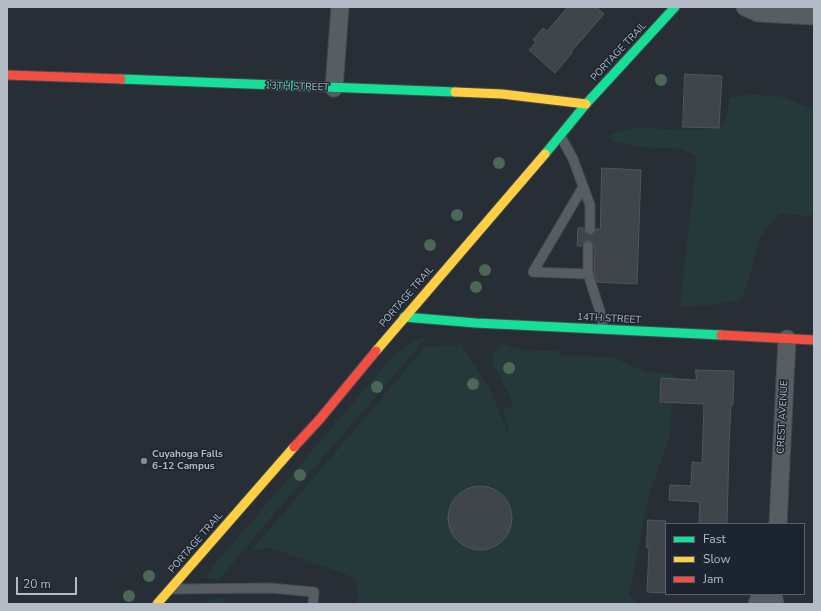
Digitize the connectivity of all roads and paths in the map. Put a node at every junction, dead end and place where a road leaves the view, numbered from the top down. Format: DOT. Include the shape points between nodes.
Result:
graph roads {
  1 [pos="340,7"];
  2 [pos="675,7"];
  3 [pos="745,7"];
  4 [pos="814,16"];
  5 [pos="7,75"];
  6 [pos="334,88"];
  7 [pos="586,104"];
  8 [pos="560,135"];
  9 [pos="583,188"];
  10 [pos="590,229"];
  11 [pos="588,246"];
  12 [pos="588,274"];
  13 [pos="404,317"];
  14 [pos="604,330"];
  15 [pos="787,339"];
  16 [pos="814,340"];
  17 [pos="778,523"];
  18 [pos="170,589"];
  19 [pos="157,604"];
  20 [pos="313,604"];
  1 -- 6 [label="street"];
  2 -- 7 [label="street, PORTAGE TRAIL"];
  3 -- 4 [label="street" via="758,13"];
  5 -- 6 [label="street, 13TH STREET"];
  6 -- 7 [label="street, 13TH STREET" via="502,94"];
  7 -- 8 [label="street, PORTAGE TRAIL"];
  8 -- 9 [label="lane"];
  8 -- 13 [label="street, PORTAGE TRAIL"];
  9 -- 10 [label="lane" via="590,205"];
  9 -- 12 [label="lane" via="533,272"];
  11 -- 12 [label="lane"];
  12 -- 14 [label="lane"];
  13 -- 14 [label="street, 14TH STREET"];
  13 -- 18 [label="street, PORTAGE TRAIL" via="319,420"];
  14 -- 15 [label="street, 14TH STREET"];
  15 -- 16 [label="street, 14TH STREET"];
  15 -- 17 [label="street, CREST AVENUE"];
  18 -- 19 [label="street, PORTAGE TRAIL"];
  18 -- 20 [label="lane" via="270,588 314,592"];
}
